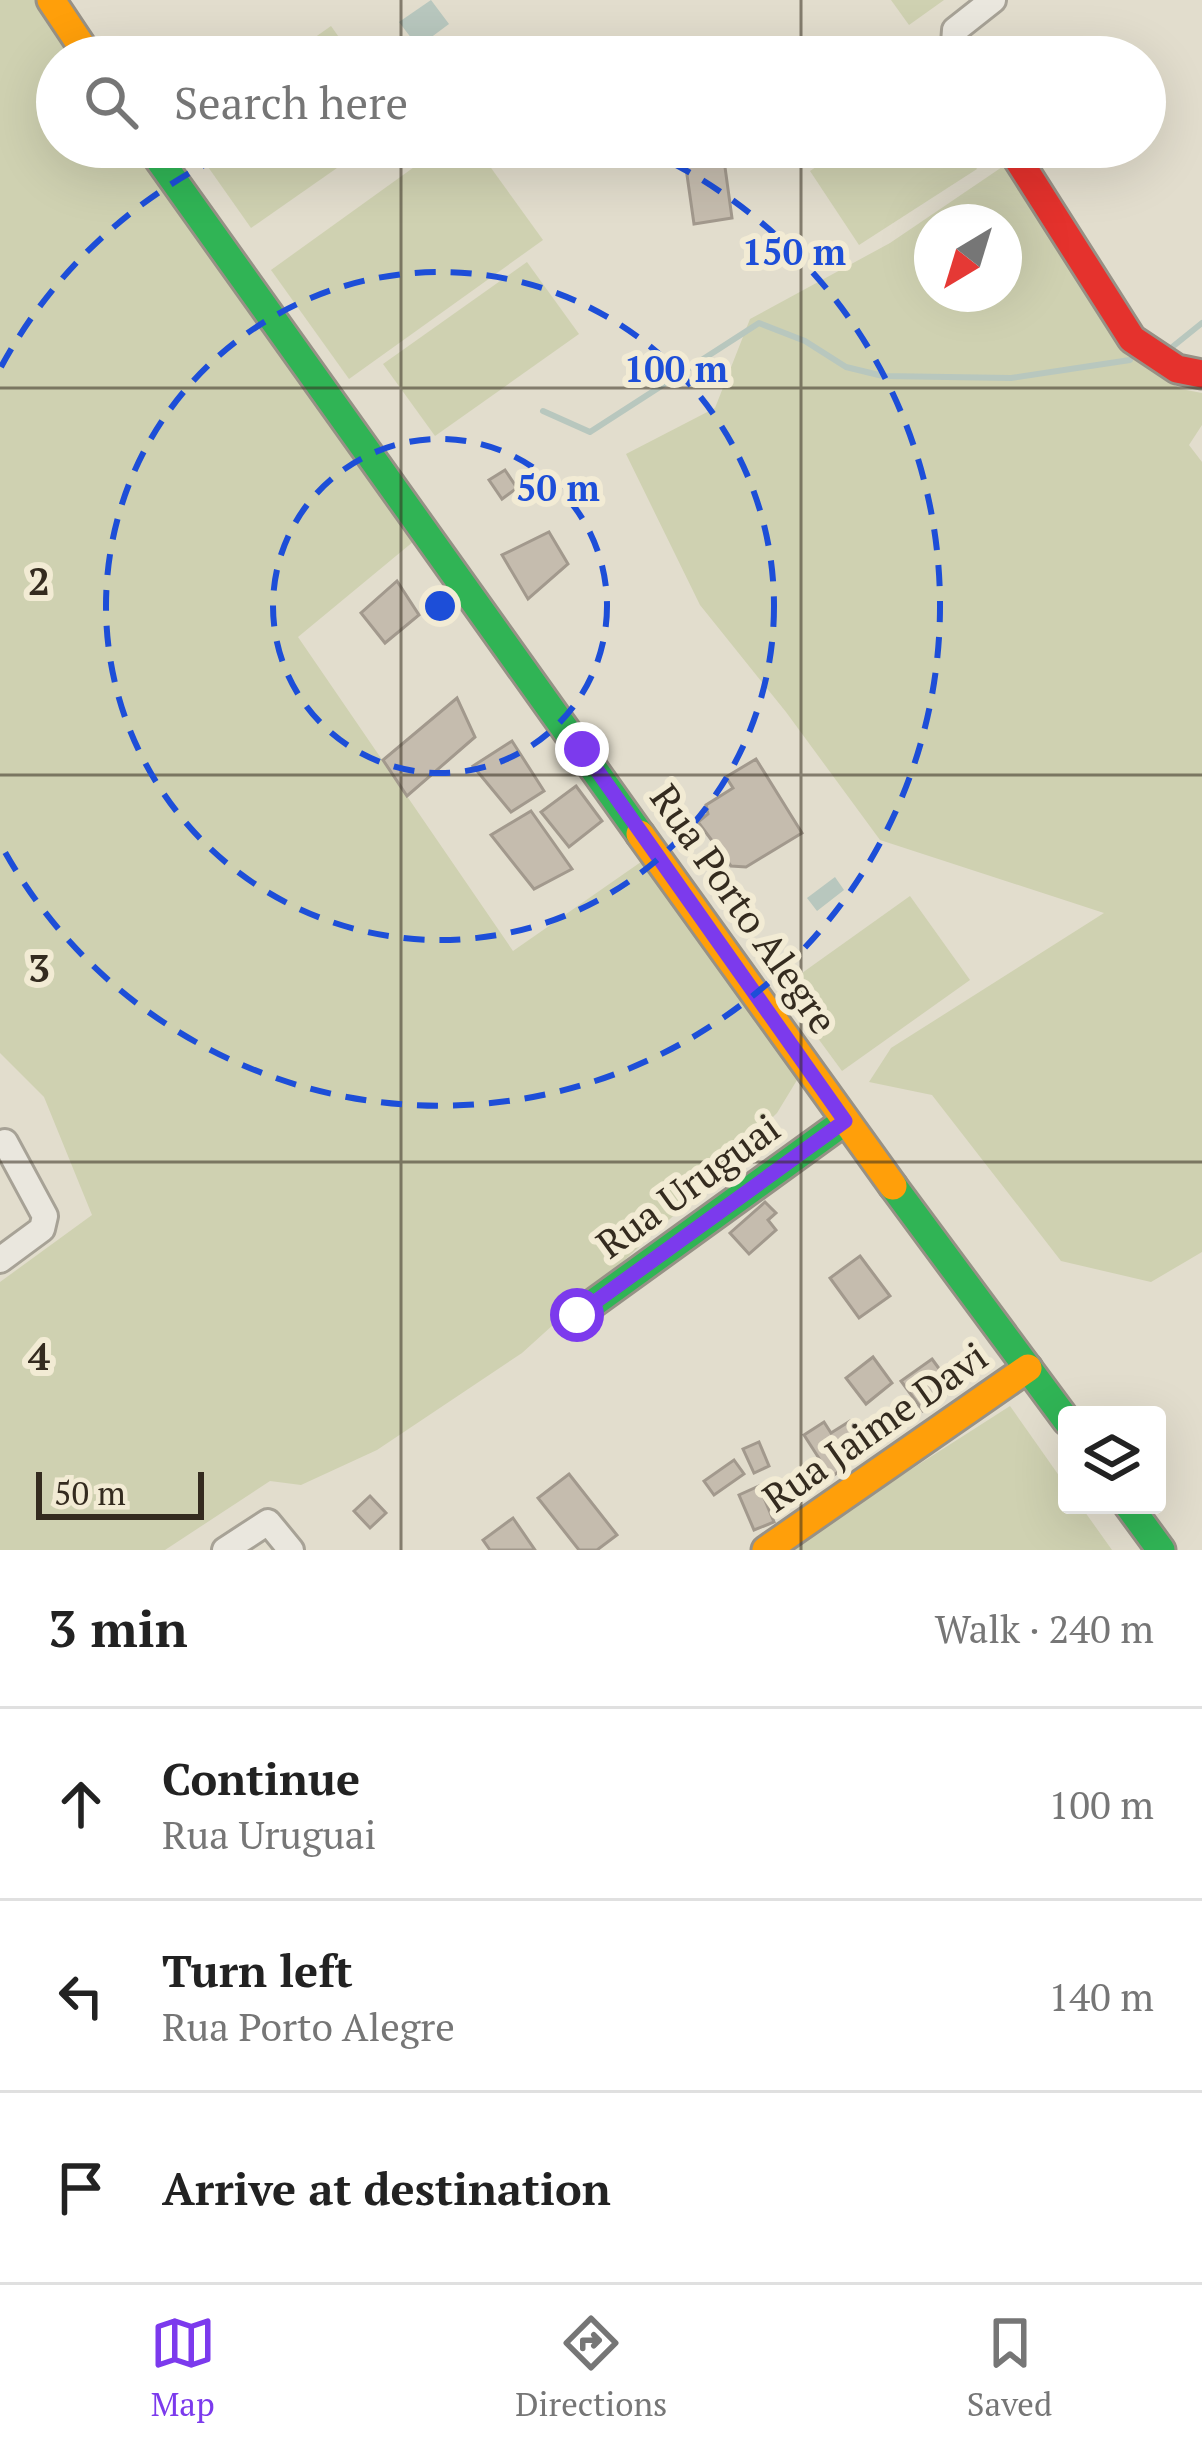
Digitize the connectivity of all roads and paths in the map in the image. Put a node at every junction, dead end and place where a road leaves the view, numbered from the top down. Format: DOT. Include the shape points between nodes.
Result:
graph roads {
  1 [pos="51,0"];
  2 [pos="993,0"];
  3 [pos="75,36"];
  4 [pos="955,36"];
  5 [pos="165,168"];
  6 [pos="1023,168"];
  7 [pos="1202,374"];
  8 [pos="845,1121"];
  9 [pos="5,1142"];
  10 [pos="0,1260"];
  11 [pos="577,1315"];
  12 [pos="1028,1368"];
  13 [pos="1058,1409"];
  14 [pos="1135,1514"];
  15 [pos="225,1550"];
  16 [pos="291,1550"];
  17 [pos="766,1550"];
  18 [pos="1161,1550"];
  1 -- 3 [label="street"];
  2 -- 4 [label="street"];
  5 -- 8 [label="street, Rua Porto Alegre"];
  6 -- 7 [label="street" via="1132,339 1177,369"];
  8 -- 11 [label="street, Rua Uruguai"];
  8 -- 12 [label="street, Rua Porto Alegre"];
  9 -- 10 [label="street" via="45,1216 42,1229"];
  12 -- 13 [label="street, Rua Porto Alegre"];
  12 -- 17 [label="street, Rua Jaime Davi"];
  14 -- 18 [label="street"];
  15 -- 16 [label="street" via="268,1522"];
}
